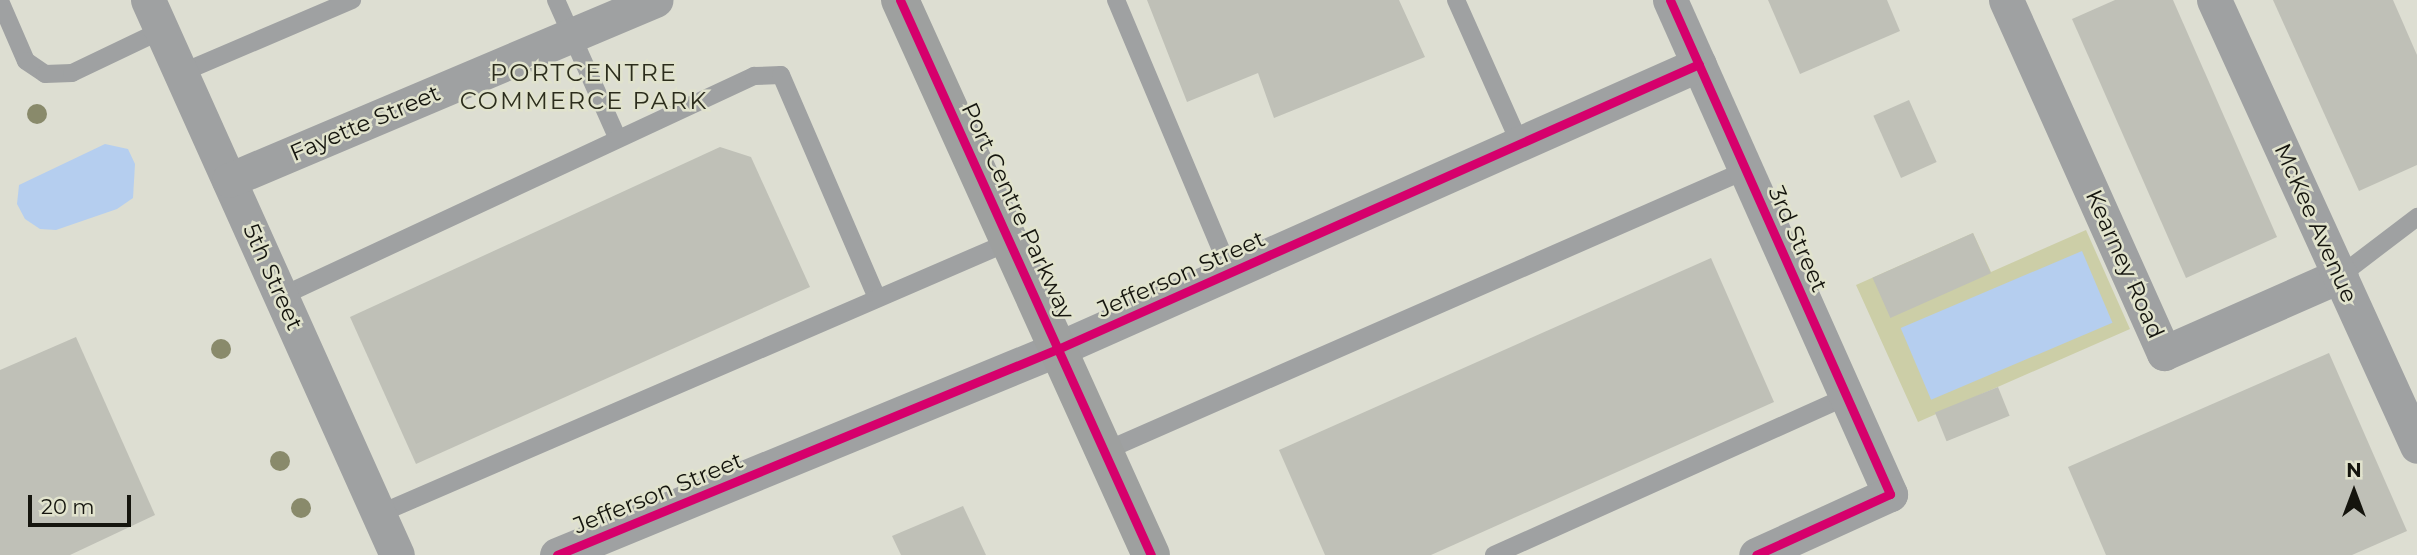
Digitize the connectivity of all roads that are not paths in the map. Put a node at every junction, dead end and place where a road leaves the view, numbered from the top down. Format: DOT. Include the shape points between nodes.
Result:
graph roads {
  1 [pos="352,0"];
  2 [pos="556,0"];
  3 [pos="656,0"];
  4 [pos="900,0"];
  5 [pos="1116,0"];
  6 [pos="1457,0"];
  7 [pos="1670,0"];
  8 [pos="2214,0"];
  9 [pos="0,1"];
  10 [pos="2012,3"];
  11 [pos="155,15"];
  12 [pos="572,36"];
  13 [pos="1699,64"];
  14 [pos="181,73"];
  15 [pos="618,139"];
  16 [pos="1520,144"];
  17 [pos="1746,170"];
  18 [pos="229,180"];
  19 [pos="2417,217"];
  20 [pos="1010,241"];
  21 [pos="1231,272"];
  22 [pos="2341,275"];
  23 [pos="282,296"];
  24 [pos="877,299"];
  25 [pos="1060,348"];
  26 [pos="1847,396"];
  27 [pos="2417,446"];
  28 [pos="1105,451"];
  29 [pos="379,514"];
  30 [pos="397,555"];
  31 [pos="557,555"];
  32 [pos="1151,555"];
  33 [pos="1494,555"];
  34 [pos="1756,555"];
  1 -- 14 [label="lane"];
  2 -- 12 [label="lane"];
  3 -- 12 [label="street, Fayette Street"];
  4 -- 20 [label="main road, Port Centre Parkway"];
  5 -- 21 [label="lane"];
  6 -- 16 [label="lane"];
  7 -- 13 [label="street, 3rd Street"];
  8 -- 22 [label="street, McKee Avenue"];
  9 -- 11 [label="lane" via="26,61 46,74 72,73"];
  10 -- 22 [label="street, Kearney Road" via="2164,353"];
  11 -- 14 [label="street, 5th Street"];
  12 -- 15 [label="lane"];
  12 -- 18 [label="street, Fayette Street"];
  13 -- 16 [label="street, Jefferson Street"];
  13 -- 17 [label="street, 3rd Street"];
  14 -- 18 [label="street, 5th Street"];
  15 -- 23 [label="lane"];
  15 -- 24 [label="lane" via="754,76 781,75"];
  16 -- 21 [label="street, Jefferson Street"];
  17 -- 26 [label="street, 3rd Street"];
  17 -- 28 [label="lane"];
  18 -- 23 [label="street, 5th Street"];
  19 -- 22 [label="lane"];
  20 -- 24 [label="lane"];
  20 -- 25 [label="main road, Port Centre Parkway"];
  21 -- 25 [label="street, Jefferson Street"];
  22 -- 27 [label="street, McKee Avenue"];
  23 -- 29 [label="street, 5th Street"];
  24 -- 29 [label="lane"];
  25 -- 28 [label="main road, Port Centre Parkway"];
  25 -- 31 [label="street, Jefferson Street"];
  26 -- 33 [label="lane"];
  26 -- 34 [label="street, 3rd Street" via="1890,494"];
  28 -- 32 [label="main road, Port Centre Parkway"];
  29 -- 30 [label="street, 5th Street"];
}
